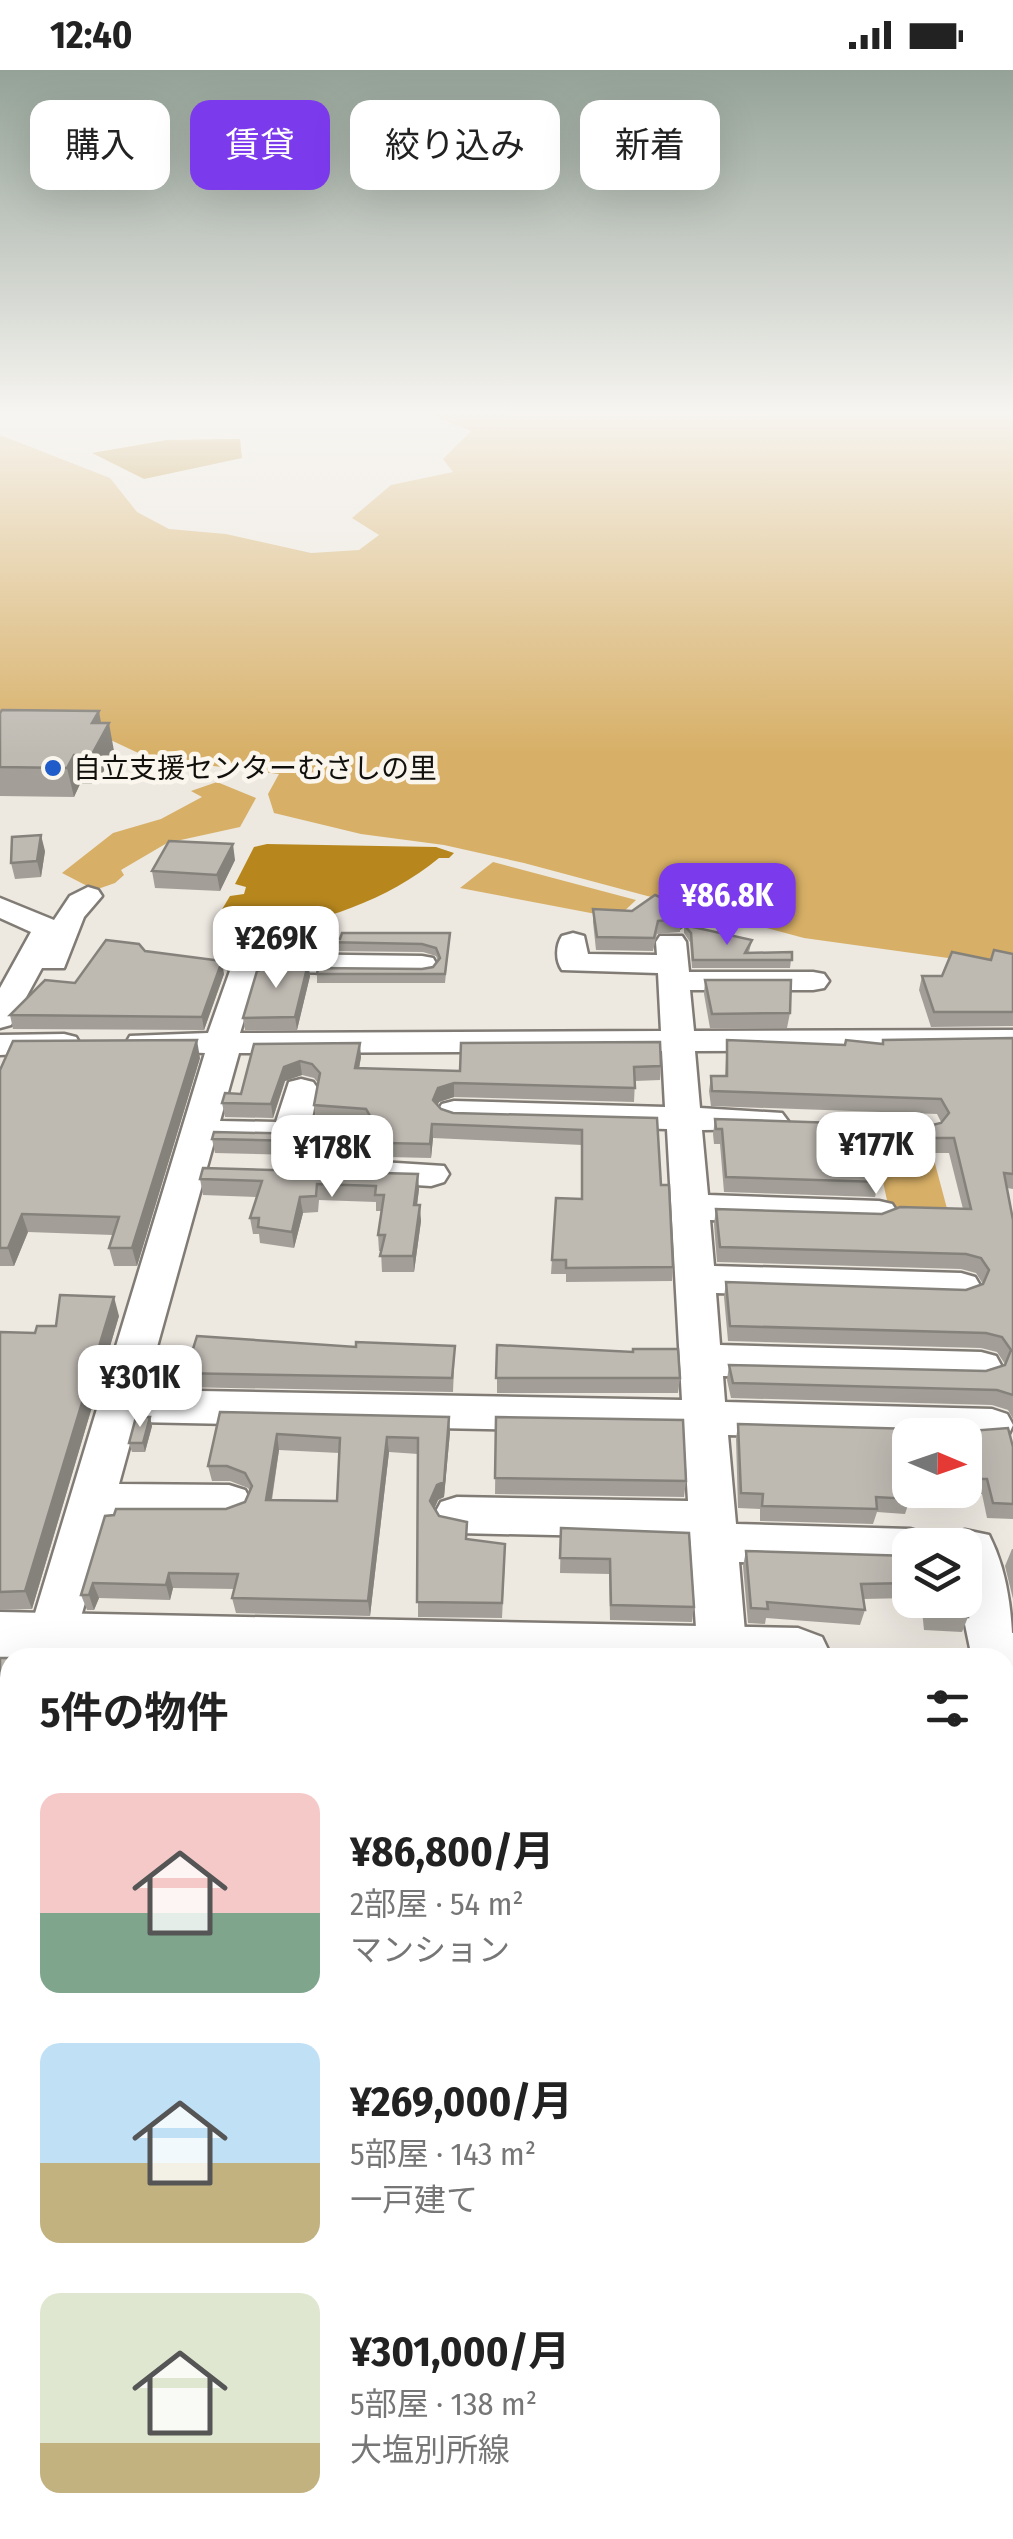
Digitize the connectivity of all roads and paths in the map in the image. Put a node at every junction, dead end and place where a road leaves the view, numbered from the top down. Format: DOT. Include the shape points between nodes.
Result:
graph roads {
  1 [pos="88,896"];
  2 [pos="0,906"];
  3 [pos="573,942"];
  4 [pos="218,961"];
  5 [pos="673,962"];
  6 [pos="422,965"];
  7 [pos="251,970"];
  8 [pos="812,981"];
  9 [pos="3,1013"];
  10 [pos="1013,1040"];
  11 [pos="223,1042"];
  12 [pos="678,1042"];
  13 [pos="0,1045"];
  14 [pos="301,1088"];
  15 [pos="454,1112"];
  16 [pos="684,1119"];
  17 [pos="804,1122"];
  18 [pos="290,1133"];
  19 [pos="354,1135"];
  20 [pos="204,1156"];
  21 [pos="337,1172"];
  22 [pos="431,1174"];
  23 [pos="690,1208"];
  24 [pos="879,1213"];
  25 [pos="696,1279"];
  26 [pos="961,1287"];
  27 [pos="702,1360"];
  28 [pos="981,1367"];
  29 [pos="118,1406"];
  30 [pos="706,1419"];
  31 [pos="992,1426"];
  32 [pos="90,1502"];
  33 [pos="229,1503"];
  34 [pos="457,1514"];
  35 [pos="714,1531"];
  36 [pos="892,1546"];
  37 [pos="982,1593"];
  38 [pos="26,1642"];
  39 [pos="206,1648"];
  40 [pos="721,1648"];
  41 [pos="995,1648"];
  1 -- 9 [label="street" via="68,918 36,990"];
  2 -- 9 [label="street" via="48,928"];
  3 -- 5 [label="street" via="573,964"];
  4 -- 7 [label="street"];
  5 -- 8 [label="street"];
  5 -- 12 [label="street"];
  6 -- 7 [label="street" via="277,962"];
  7 -- 11 [label="street" via="242,975"];
  10 -- 12 [label="street"];
  11 -- 12 [label="street"];
  11 -- 13 [label="street"];
  11 -- 20 [label="street"];
  12 -- 16 [label="street"];
  14 -- 18 [label="street"];
  15 -- 16 [label="street"];
  16 -- 17 [label="street"];
  16 -- 23 [label="street"];
  18 -- 19 [label="street"];
  18 -- 20 [label="street"];
  20 -- 29 [label="street"];
  21 -- 22 [label="street"];
  23 -- 24 [label="street"];
  23 -- 25 [label="street"];
  25 -- 26 [label="street"];
  25 -- 27 [label="street"];
  27 -- 28 [label="street"];
  27 -- 30 [label="street"];
  29 -- 30 [label="street"];
  29 -- 32 [label="street"];
  30 -- 31 [label="street"];
  30 -- 35 [label="street"];
  32 -- 33 [label="street"];
  32 -- 38 [label="street"];
  34 -- 35 [label="street" via="521,1531"];
  35 -- 36 [label="street"];
  35 -- 40 [label="street"];
  37 -- 41 [label="street"];
  38 -- 39 [label="main road"];
}
